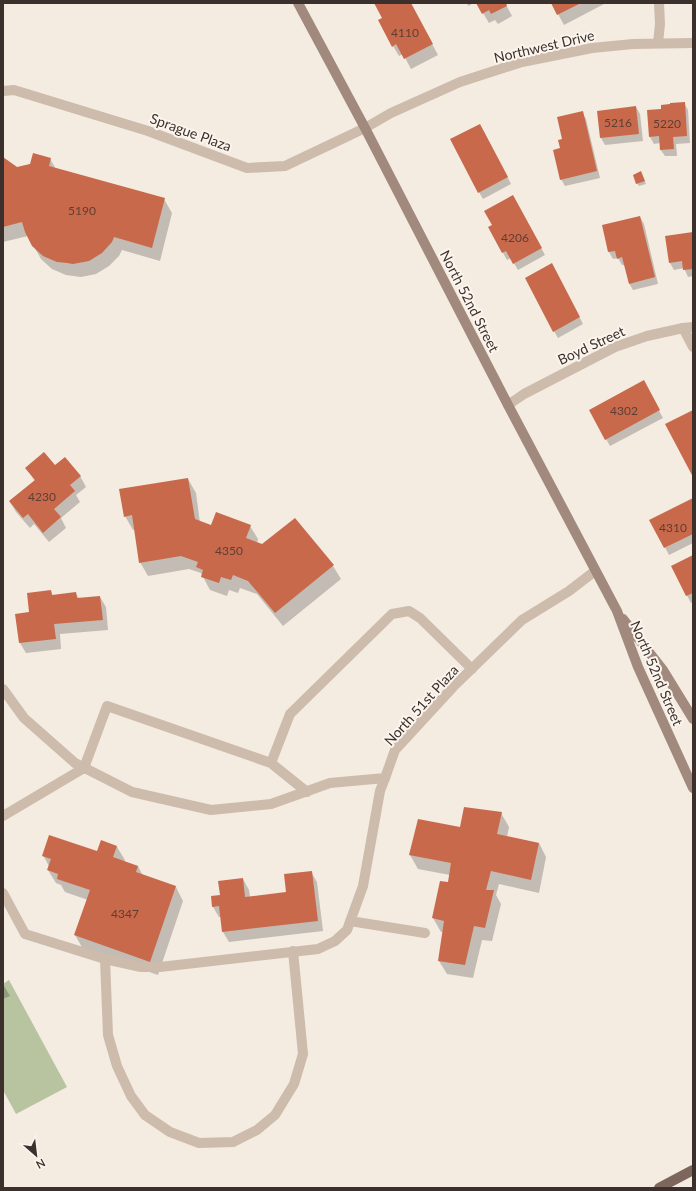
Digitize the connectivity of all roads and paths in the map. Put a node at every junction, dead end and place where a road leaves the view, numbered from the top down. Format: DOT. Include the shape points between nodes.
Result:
graph roads {
  1 [pos="298,3"];
  2 [pos="659,3"];
  3 [pos="658,43"];
  4 [pos="693,43"];
  5 [pos="3,91"];
  6 [pos="365,128"];
  7 [pos="688,327"];
  8 [pos="693,347"];
  9 [pos="508,405"];
  10 [pos="595,571"];
  11 [pos="616,611"];
  12 [pos="472,669"];
  13 [pos="3,689"];
  14 [pos="693,720"];
  15 [pos="271,763"];
  16 [pos="84,768"];
  17 [pos="385,778"];
  18 [pos="693,788"];
  19 [pos="306,792"];
  20 [pos="3,816"];
  21 [pos="3,893"];
  22 [pos="350,921"];
  23 [pos="426,933"];
  24 [pos="293,951"];
  25 [pos="105,960"];
  26 [pos="693,1170"];
  27 [pos="660,1188"];
  1 -- 6 [label="main road, North 52nd Street"];
  2 -- 3 [label="street"];
  3 -- 4 [label="street, Northwest Drive"];
  3 -- 6 [label="street, Northwest Drive" via="592,48 522,62 460,82 391,113"];
  5 -- 6 [label="street, Sprague Plaza" via="14,90 148,131 247,168 285,166"];
  6 -- 9 [label="main road, North 52nd Street"];
  7 -- 8 [label="street"];
  7 -- 9 [label="street, Boyd Street" via="647,336 615,347 524,394"];
  9 -- 10 [label="main road, North 52nd Street"];
  10 -- 11 [label="main road, North 52nd Street"];
  10 -- 12 [label="street, North 51st Plaza" via="569,591 522,620"];
  11 -- 14 [label="main road, North 52nd Street" via="663,670"];
  11 -- 18 [label="main road, North 52nd Street" via="638,667"];
  12 -- 15 [label="street" via="420,618 409,611 392,614 290,714"];
  12 -- 17 [label="street, North 51st Plaza" via="395,750"];
  13 -- 16 [label="street" via="24,718"];
  15 -- 16 [label="street" via="106,706"];
  15 -- 19 [label="street"];
  16 -- 19 [label="street" via="132,792 211,810 271,804"];
  16 -- 20 [label="street"];
  17 -- 19 [label="street" via="330,783"];
  17 -- 22 [label="street, North 51st Plaza" via="380,791 363,886"];
  21 -- 25 [label="street, North 51st Plaza" via="25,934"];
  22 -- 23 [label="street"];
  22 -- 24 [label="street, North 51st Plaza" via="347,930 335,941 318,948"];
  24 -- 25 [label="street, North 51st Plaza" via="160,967 141,967"];
  24 -- 25 [label="street" via="303,1054 294,1084 275,1115 257,1130 233,1142 199,1143 170,1132 146,1115 131,1096 117,1066 108,1035"];
  26 -- 27 [label="main road"];
}
